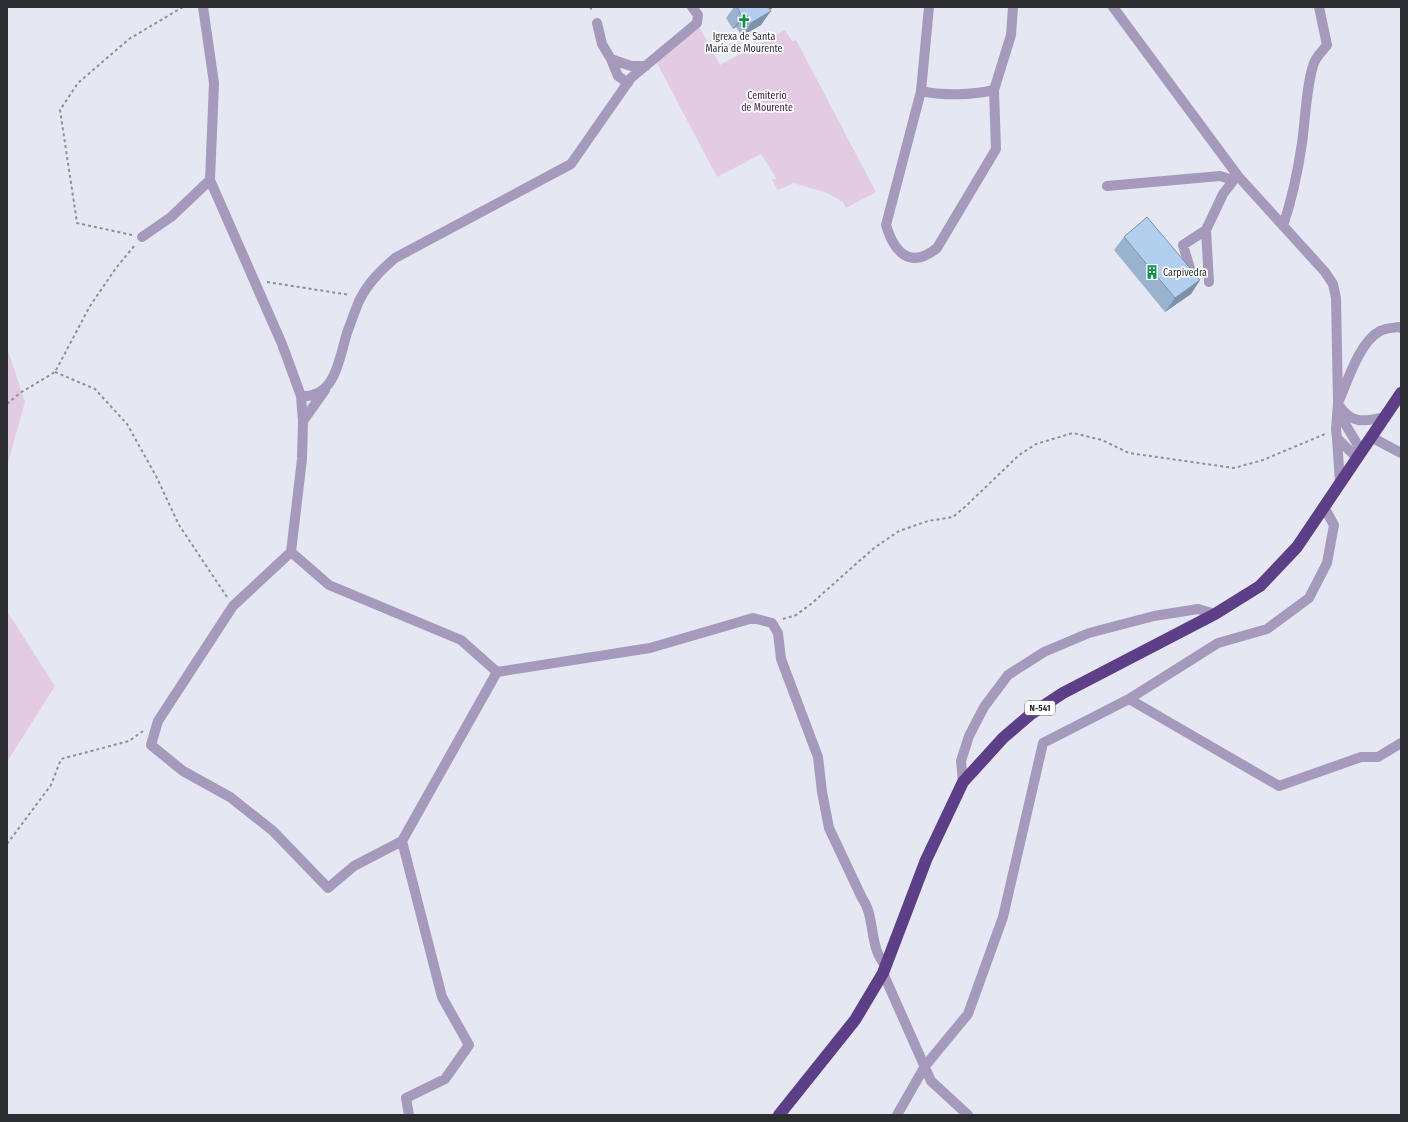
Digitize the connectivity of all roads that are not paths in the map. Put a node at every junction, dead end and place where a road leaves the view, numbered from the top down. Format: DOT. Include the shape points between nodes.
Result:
graph roads {
  1 [pos="203,7"];
  2 [pos="692,7"];
  3 [pos="929,7"];
  4 [pos="1013,7"];
  5 [pos="1113,7"];
  6 [pos="1319,7"];
  7 [pos="597,23"];
  8 [pos="611,60"];
  9 [pos="646,66"];
  10 [pos="628,83"];
  11 [pos="994,90"];
  12 [pos="921,91"];
  13 [pos="1235,178"];
  14 [pos="210,180"];
  15 [pos="1107,186"];
  16 [pos="1283,226"];
  17 [pos="1206,230"];
  18 [pos="142,237"];
  19 [pos="1191,272"];
  20 [pos="1209,282"];
  21 [pos="1401,328"];
  22 [pos="331,382"];
  23 [pos="1401,393"];
  24 [pos="301,396"];
  25 [pos="1338,403"];
  26 [pos="1385,417"];
  27 [pos="304,422"];
  28 [pos="1336,434"];
  29 [pos="1371,437"];
  30 [pos="1401,453"];
  31 [pos="1359,455"];
  32 [pos="1340,483"];
  33 [pos="1324,508"];
  34 [pos="292,552"];
  35 [pos="1215,614"];
  36 [pos="497,672"];
  37 [pos="1129,699"];
  38 [pos="1401,743"];
  39 [pos="963,782"];
  40 [pos="402,841"];
  41 [pos="885,970"];
  42 [pos="925,1066"];
  43 [pos="409,1115"];
  44 [pos="779,1115"];
  45 [pos="897,1115"];
  46 [pos="968,1115"];
  1 -- 14 [label="street" via="214,83"];
  2 -- 9 [label="street" via="698,15 697,23"];
  3 -- 12 [label="street"];
  4 -- 11 [label="street" via="1011,35"];
  5 -- 13 [label="street"];
  6 -- 16 [label="street" via="1327,45 1315,60 1308,90 1295,181"];
  7 -- 8 [label="street" via="602,44"];
  8 -- 9 [label="street" via="631,66"];
  8 -- 10 [label="street" via="618,76"];
  9 -- 10 [label="street"];
  10 -- 22 [label="street" via="571,164 394,258 369,282 347,333 339,364"];
  11 -- 12 [label="street" via="980,93"];
  11 -- 12 [label="street" via="996,149 937,248 927,256 918,258 908,256 897,249 886,225"];
  13 -- 15 [label="street" via="1220,176"];
  13 -- 16 [label="street"];
  13 -- 17 [label="street" via="1223,194"];
  14 -- 18 [label="street" via="171,217"];
  14 -- 24 [label="street" via="282,344"];
  16 -- 25 [label="street" via="1333,284 1336,298"];
  17 -- 19 [label="street" via="1183,245"];
  17 -- 20 [label="street"];
  21 -- 25 [label="street" via="1381,330 1374,336 1353,366"];
  22 -- 24 [label="street" via="322,392"];
  22 -- 27 [label="street"];
  23 -- 26 [label="highway, N-541"];
  24 -- 27 [label="street"];
  25 -- 26 [label="street" via="1349,417 1358,421"];
  25 -- 28 [label="street"];
  25 -- 31 [label="street"];
  26 -- 29 [label="highway, N-541"];
  27 -- 34 [label="street"];
  28 -- 31 [label="street"];
  28 -- 32 [label="street"];
  29 -- 30 [label="street"];
  29 -- 31 [label="highway, N-541"];
  31 -- 32 [label="highway, N-541"];
  32 -- 33 [label="highway, N-541"];
  33 -- 35 [label="highway, N-541" via="1297,547 1260,586"];
  33 -- 37 [label="street" via="1334,526 1327,563 1309,598 1267,630 1218,643"];
  34 -- 36 [label="street" via="329,585 461,640"];
  34 -- 40 [label="street" via="234,606 158,721 151,745 183,771 230,797 273,831 328,888 354,866"];
  35 -- 39 [label="highway, N-541" via="1056,697 1003,738"];
  35 -- 39 [label="street" via="1198,610 1162,615 1089,633 1044,652 1008,675 984,707 970,736 961,761"];
  36 -- 40 [label="street"];
  36 -- 41 [label="street" via="650,648 753,618 772,623 778,633 781,659 818,757 829,828 867,905 877,950"];
  37 -- 38 [label="street" via="1279,786 1361,757 1378,757"];
  37 -- 42 [label="street" via="1044,743 1003,917 968,1014"];
  39 -- 41 [label="highway, N-541" via="926,860"];
  40 -- 43 [label="street" via="442,997 469,1045 445,1079 406,1098"];
  41 -- 42 [label="street"];
  41 -- 44 [label="highway, N-541" via="855,1020"];
  42 -- 45 [label="street"];
  42 -- 46 [label="street" via="931,1081"];
}
